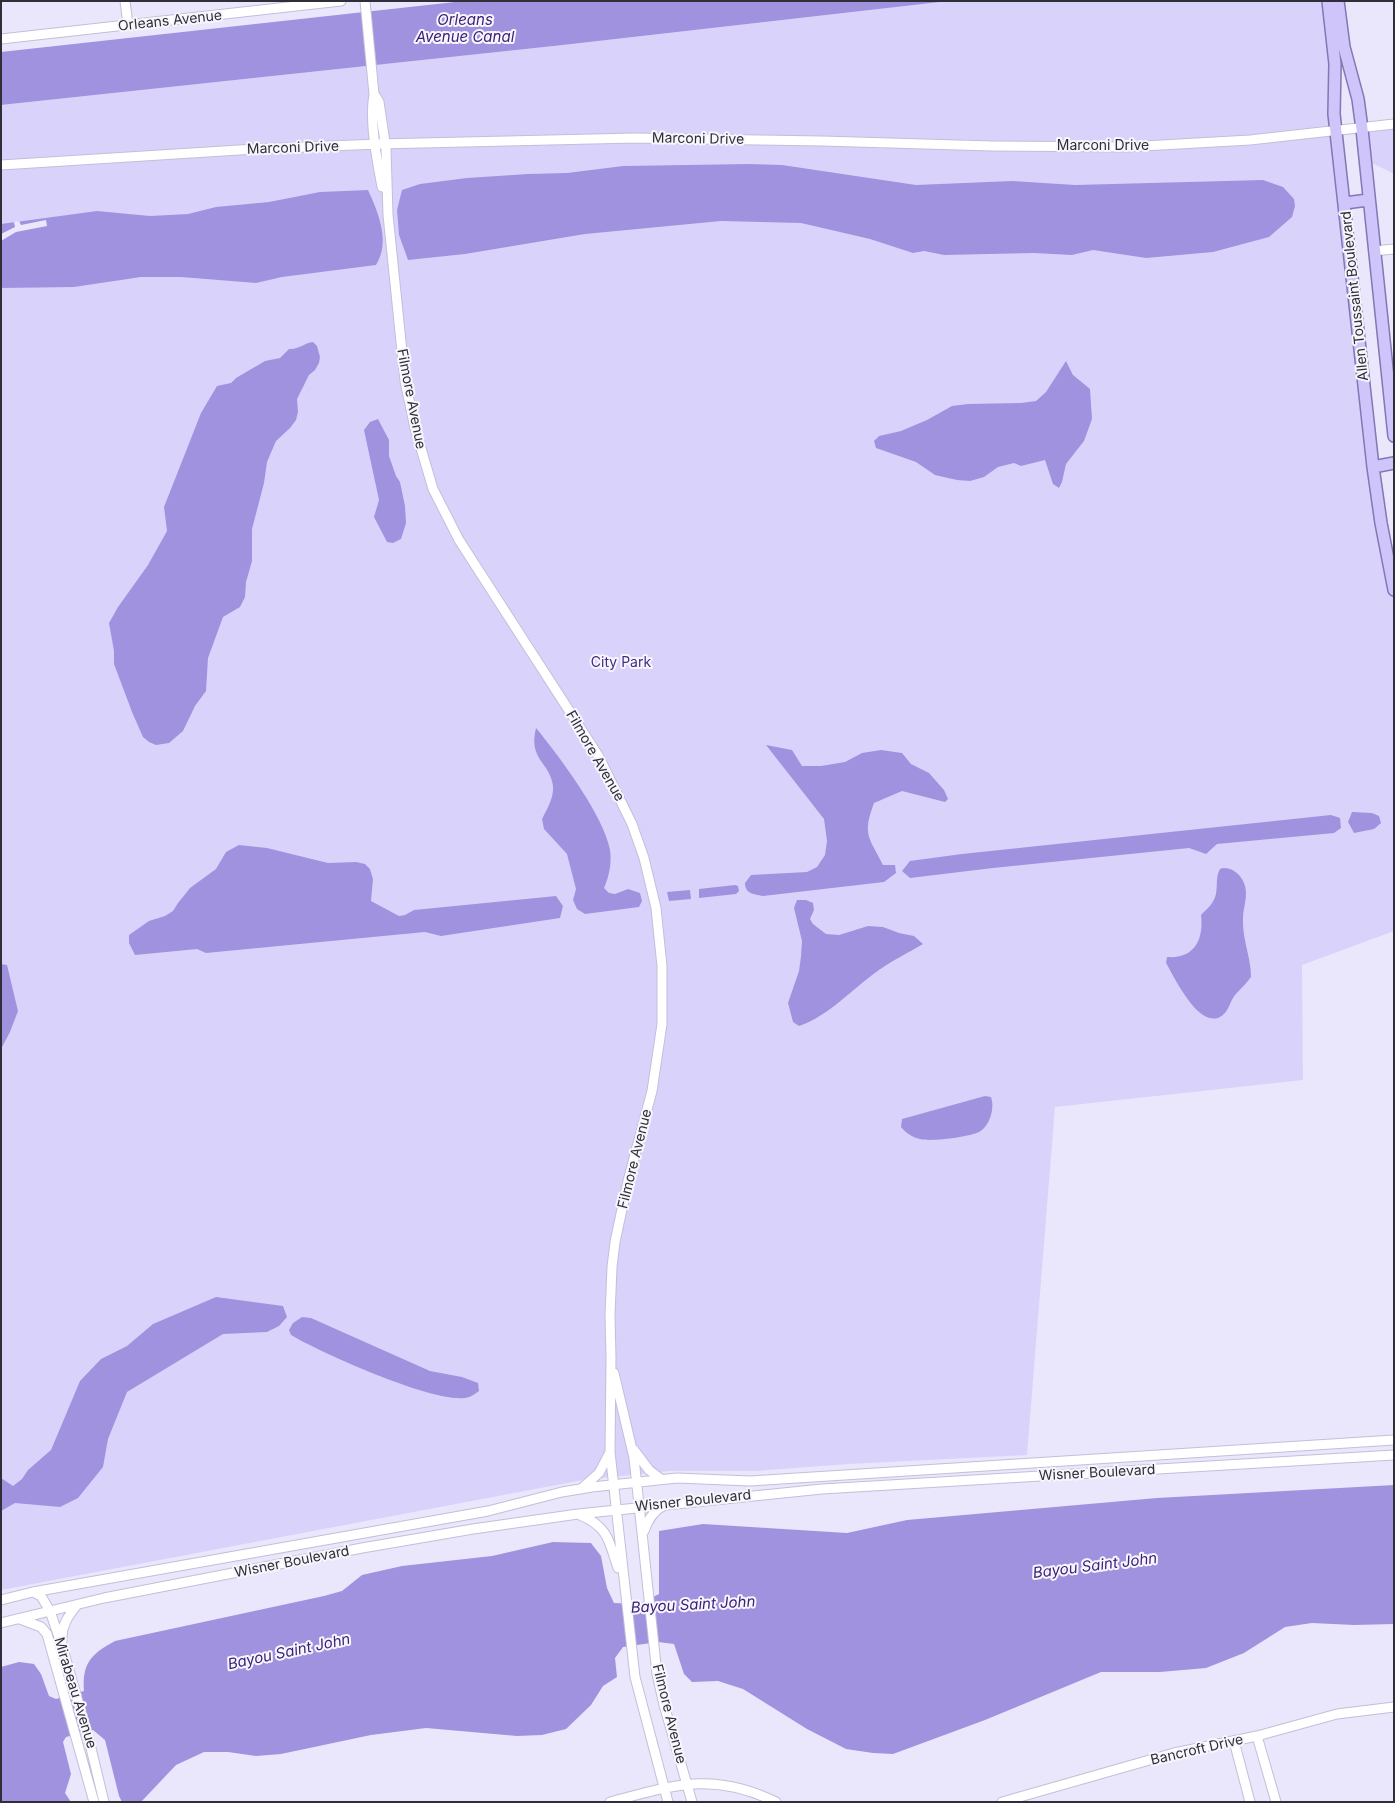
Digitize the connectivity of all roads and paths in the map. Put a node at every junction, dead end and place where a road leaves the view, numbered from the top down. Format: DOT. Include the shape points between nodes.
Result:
graph roads {
  1 [pos="125,1"];
  2 [pos="365,1"];
  3 [pos="1328,1"];
  4 [pos="1338,1"];
  5 [pos="340,2"];
  6 [pos="128,25"];
  7 [pos="1,39"];
  8 [pos="374,94"];
  9 [pos="1394,124"];
  10 [pos="1362,129"];
  11 [pos="1336,132"];
  12 [pos="375,144"];
  13 [pos="385,144"];
  14 [pos="1,165"];
  15 [pos="1368,200"];
  16 [pos="1345,203"];
  17 [pos="388,215"];
  18 [pos="1394,249"];
  19 [pos="1374,251"];
  20 [pos="1392,396"];
  21 [pos="1394,436"];
  22 [pos="1394,463"];
  23 [pos="1373,466"];
  24 [pos="1394,590"];
  25 [pos="611,1358"];
  26 [pos="1394,1440"];
  27 [pos="630,1445"];
  28 [pos="610,1452"];
  29 [pos="1394,1455"];
  30 [pos="661,1480"];
  31 [pos="636,1482"];
  32 [pos="613,1485"];
  33 [pos="581,1489"];
  34 [pos="667,1504"];
  35 [pos="640,1507"];
  36 [pos="616,1509"];
  37 [pos="578,1514"];
  38 [pos="642,1536"];
  39 [pos="624,1583"];
  40 [pos="33,1592"];
  41 [pos="1,1600"];
  42 [pos="77,1605"];
  43 [pos="50,1612"];
  44 [pos="20,1619"];
  45 [pos="1,1624"];
  46 [pos="63,1649"];
  47 [pos="1394,1707"];
  48 [pos="1257,1736"];
  49 [pos="1234,1741"];
  50 [pos="687,1784"];
  51 [pos="664,1788"];
  52 [pos="94,1802"];
  53 [pos="104,1802"];
  54 [pos="610,1802"];
  55 [pos="668,1802"];
  56 [pos="692,1802"];
  57 [pos="776,1802"];
  58 [pos="1002,1802"];
  59 [pos="1250,1802"];
  60 [pos="1276,1802"];
  1 -- 6 [label="street"];
  2 -- 8 [label="street, Filmore Avenue"];
  3 -- 11 [label="main road, Allen Toussaint Boulevard" via="1335,64"];
  4 -- 10 [label="main road, Allen Toussaint Boulevard" via="1344,47 1358,99"];
  5 -- 6 [label="street, Orleans Avenue"];
  6 -- 7 [label="street, Orleans Avenue"];
  8 -- 12 [label="street, Filmore Avenue"];
  8 -- 13 [label="street, Filmore Avenue" via="379,102"];
  9 -- 10 [label="street, Marconi Drive"];
  10 -- 11 [label="street, Marconi Drive"];
  10 -- 15 [label="main road, Allen Toussaint Boulevard"];
  11 -- 13 [label="street, Marconi Drive" via="1126,147 635,138"];
  11 -- 16 [label="main road, Allen Toussaint Boulevard"];
  12 -- 13 [label="street, Marconi Drive"];
  12 -- 14 [label="street, Marconi Drive"];
  12 -- 17 [label="street, Filmore Avenue"];
  13 -- 17 [label="street, Filmore Avenue"];
  15 -- 16 [label="main road"];
  15 -- 19 [label="main road, Allen Toussaint Boulevard"];
  16 -- 23 [label="main road, Allen Toussaint Boulevard"];
  17 -- 25 [label="street, Filmore Avenue" via="405,381 433,489 459,540 603,765 632,824 656,908 662,966 662,1024 652,1091 615,1242"];
  18 -- 19 [label="street"];
  19 -- 20 [label="main road, Allen Toussaint Boulevard"];
  20 -- 21 [label="main road, Allen Toussaint Boulevard"];
  22 -- 23 [label="main road"];
  23 -- 24 [label="main road, Allen Toussaint Boulevard"];
  25 -- 27 [label="street, Filmore Avenue"];
  25 -- 28 [label="street, Filmore Avenue"];
  26 -- 30 [label="street, Wisner Boulevard" via="750,1480"];
  27 -- 30 [label="street" via="641,1462"];
  27 -- 31 [label="street, Filmore Avenue"];
  28 -- 32 [label="street, Filmore Avenue"];
  28 -- 33 [label="street" via="601,1471"];
  29 -- 34 [label="street, Wisner Boulevard" via="822,1489"];
  30 -- 31 [label="street, Wisner Boulevard"];
  31 -- 32 [label="street, Wisner Boulevard"];
  31 -- 35 [label="street, Filmore Avenue"];
  32 -- 33 [label="street, Wisner Boulevard"];
  32 -- 36 [label="street, Filmore Avenue"];
  33 -- 40 [label="street, Wisner Boulevard" via="488,1511"];
  34 -- 35 [label="street, Wisner Boulevard"];
  34 -- 38 [label="street" via="647,1521"];
  35 -- 36 [label="street, Wisner Boulevard"];
  35 -- 38 [label="street, Filmore Avenue"];
  36 -- 37 [label="street, Wisner Boulevard"];
  36 -- 39 [label="street, Filmore Avenue"];
  37 -- 39 [label="street" via="601,1526"];
  37 -- 42 [label="street, Wisner Boulevard" via="362,1548"];
  38 -- 50 [label="street, Filmore Avenue" via="653,1645 664,1705"];
  39 -- 51 [label="street, Filmore Avenue" via="639,1697"];
  40 -- 41 [label="street, Wisner Boulevard"];
  40 -- 43 [label="street, Mirabeau Avenue" via="41,1596"];
  42 -- 43 [label="street, Wisner Boulevard"];
  42 -- 46 [label="street" via="65,1622"];
  43 -- 44 [label="street, Wisner Boulevard"];
  43 -- 46 [label="street, Mirabeau Avenue"];
  44 -- 45 [label="street, Wisner Boulevard"];
  44 -- 52 [label="street, Mirabeau Avenue" via="41,1627 51,1643"];
  46 -- 53 [label="street, Mirabeau Avenue"];
  47 -- 48 [label="street, Bancroft Drive" via="1337,1714"];
  48 -- 49 [label="street, Bancroft Drive"];
  48 -- 60 [label="street"];
  49 -- 58 [label="street, Bancroft Drive" via="1174,1754"];
  49 -- 59 [label="street"];
  50 -- 51 [label="street"];
  50 -- 56 [label="street, Filmore Avenue"];
  50 -- 57 [label="street" via="725,1784"];
  51 -- 54 [label="street"];
  51 -- 55 [label="street, Filmore Avenue"];
}
